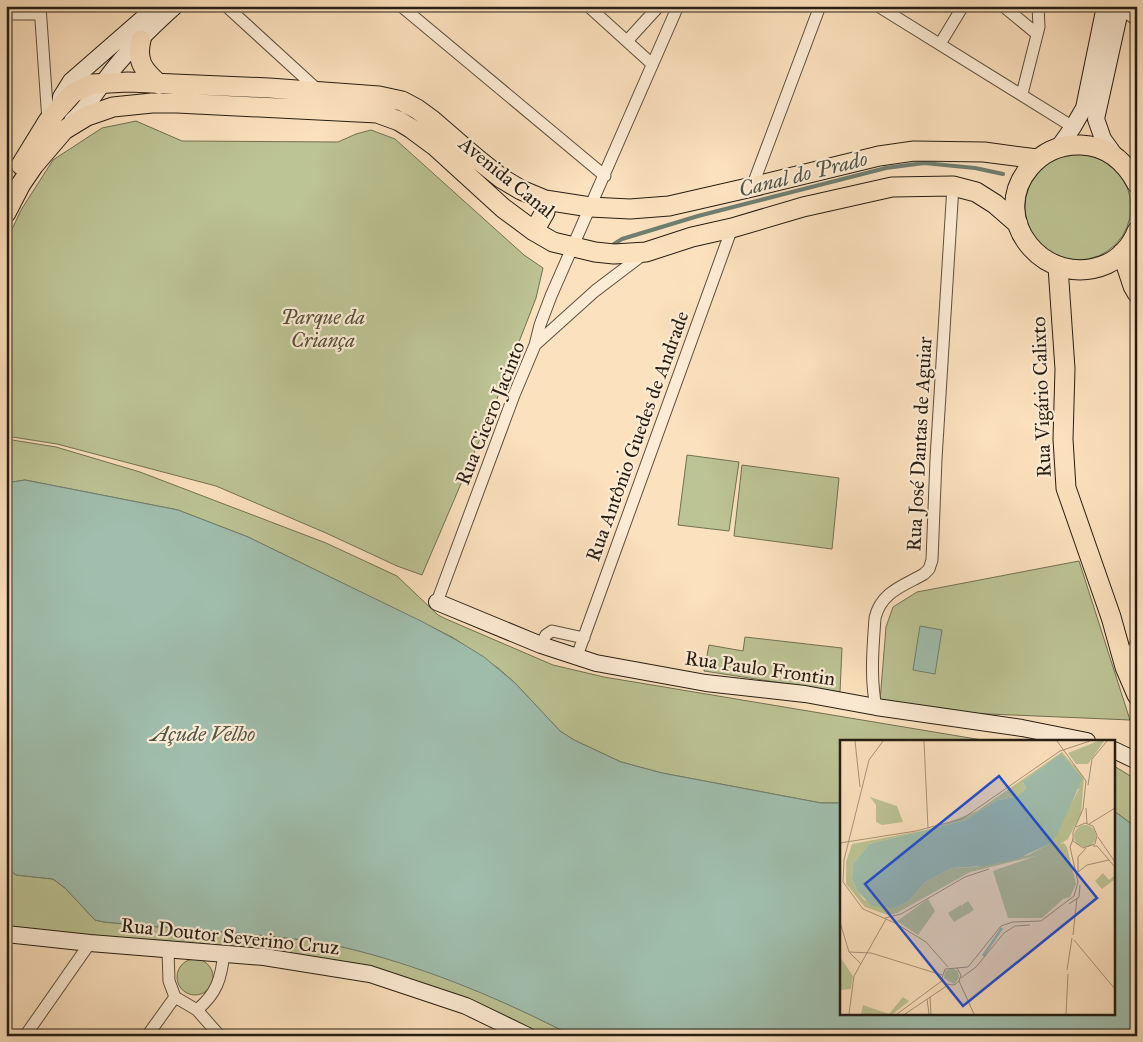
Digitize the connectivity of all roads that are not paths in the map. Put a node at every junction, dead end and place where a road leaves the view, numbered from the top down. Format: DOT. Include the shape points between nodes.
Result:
graph roads {
  1 [pos="158,6"];
  2 [pos="174,6"];
  3 [pos="226,6"];
  4 [pos="588,6"];
  5 [pos="659,6"];
  6 [pos="678,6"];
  7 [pos="820,6"];
  8 [pos="878,6"];
  9 [pos="963,6"];
  10 [pos="1003,6"];
  11 [pos="1038,6"];
  12 [pos="405,7"];
  13 [pos="1116,7"];
  14 [pos="40,10"];
  15 [pos="6,14"];
  16 [pos="1137,20"];
  17 [pos="1037,34"];
  18 [pos="141,40"];
  19 [pos="627,42"];
  20 [pos="940,44"];
  21 [pos="652,64"];
  22 [pos="104,82"];
  23 [pos="159,84"];
  24 [pos="320,92"];
  25 [pos="1022,94"];
  26 [pos="57,120"];
  27 [pos="1073,127"];
  28 [pos="1058,148"];
  29 [pos="1116,157"];
  30 [pos="1037,159"];
  31 [pos="605,176"];
  32 [pos="1135,177"];
  33 [pos="953,186"];
  34 [pos="752,187"];
  35 [pos="6,188"];
  36 [pos="545,200"];
  37 [pos="590,207"];
  38 [pos="6,213"];
  39 [pos="1018,224"];
  40 [pos="732,228"];
  41 [pos="534,231"];
  42 [pos="1137,231"];
  43 [pos="572,248"];
  44 [pos="646,252"];
  45 [pos="1122,254"];
  46 [pos="1058,267"];
  47 [pos="1137,293"];
  48 [pos="534,345"];
  49 [pos="437,602"];
  50 [pos="584,638"];
  51 [pos="1137,642"];
  52 [pos="541,645"];
  53 [pos="576,656"];
  54 [pos="1125,667"];
  55 [pos="1137,695"];
  56 [pos="876,707"];
  57 [pos="1082,740"];
  58 [pos="1116,751"];
  59 [pos="1137,761"];
  60 [pos="6,934"];
  61 [pos="90,943"];
  62 [pos="168,950"];
  63 [pos="224,954"];
  64 [pos="175,997"];
  65 [pos="198,1010"];
  66 [pos="25,1036"];
  67 [pos="147,1036"];
  68 [pos="220,1036"];
  69 [pos="528,1036"];
  1 -- 26 [label="main road" via="71,81 61,97"];
  2 -- 18 [label="main road"];
  3 -- 24 [label="street"];
  4 -- 19 [label="street"];
  5 -- 19 [label="street"];
  6 -- 21 [label="street"];
  7 -- 34 [label="street"];
  8 -- 20 [label="street"];
  9 -- 20 [label="street"];
  10 -- 17 [label="street"];
  11 -- 17 [label="street"];
  12 -- 31 [label="street"];
  13 -- 16 [label="street"];
  13 -- 27 [label="main road" via="1084,108"];
  13 -- 29 [label="main road" via="1096,119 1103,139"];
  14 -- 15 [label="street"];
  14 -- 26 [label="street"];
  17 -- 25 [label="street"];
  18 -- 22 [label="main road"];
  18 -- 23 [label="main road" via="140,63"];
  19 -- 21 [label="street"];
  20 -- 25 [label="street"];
  21 -- 31 [label="street"];
  22 -- 23 [label="main road, Avenida Canal"];
  22 -- 26 [label="main road, Avenida Canal" via="73,94"];
  23 -- 24 [label="main road, Avenida Canal"];
  24 -- 36 [label="main road, Avenida Canal" via="402,101 432,120 501,178"];
  25 -- 27 [label="street"];
  26 -- 35 [label="main road, Avenida Canal"];
  26 -- 38 [label="main road, Avenida Canal"];
  26 -- 41 [label="main road, Avenida Canal" via="113,107 152,103 377,113 412,128"];
  27 -- 28 [label="main road"];
  28 -- 29 [label="main road" via="1088,145"];
  28 -- 30 [label="main road"];
  29 -- 32 [label="main road"];
  30 -- 34 [label="main road, Avenida Canal" via="984,152 914,151 879,156"];
  30 -- 39 [label="main road" via="1018,189"];
  31 -- 37 [label="street"];
  33 -- 39 [label="main road, Avenida Canal" via="976,192 996,204"];
  33 -- 40 [label="main road, Avenida Canal" via="892,187 803,207"];
  33 -- 56 [label="street, Rua José Dantas de Aguiar" via="932,560 924,574 886,596 877,610 873,670"];
  34 -- 37 [label="main road, Avenida Canal" via="668,206 630,209"];
  36 -- 37 [label="main road, Avenida Canal"];
  36 -- 41 [label="main road" via="546,212"];
  37 -- 43 [label="street"];
  39 -- 46 [label="main road" via="1026,242 1040,257"];
  40 -- 44 [label="main road, Avenida Canal"];
  40 -- 50 [label="street, Rua Antônio Guedes de Andrade"];
  41 -- 43 [label="main road, Avenida Canal"];
  42 -- 45 [label="main road"];
  43 -- 44 [label="main road, Avenida Canal" via="614,254"];
  43 -- 48 [label="street"];
  44 -- 48 [label="street, Rua Cicero Jacinto"];
  45 -- 46 [label="main road" via="1099,268 1071,270"];
  45 -- 47 [label="main road"];
  46 -- 54 [label="main road, Rua Vigário Calixto" via="1065,369 1063,439 1066,488"];
  48 -- 49 [label="street, Rua Cicero Jacinto"];
  49 -- 52 [label="main road, Rua Paulo Frontin"];
  50 -- 52 [label="street" via="552,631"];
  50 -- 53 [label="street, Rua Antônio Guedes de Andrade"];
  51 -- 54 [label="street"];
  52 -- 53 [label="main road, Rua Paulo Frontin"];
  53 -- 56 [label="main road, Rua Paulo Frontin" via="596,663 698,681 805,694"];
  54 -- 55 [label="main road, Rua Vigário Calixto"];
  56 -- 57 [label="main road, Rua Paulo Frontin"];
  58 -- 59 [label="main road"];
  60 -- 61 [label="main road, Rua Doutor Severino Cruz"];
  61 -- 62 [label="main road, Rua Doutor Severino Cruz"];
  61 -- 66 [label="street"];
  62 -- 63 [label="main road, Rua Doutor Severino Cruz"];
  62 -- 64 [label="street" via="169,981"];
  63 -- 65 [label="street" via="215,992"];
  63 -- 69 [label="main road, Rua Doutor Severino Cruz" via="296,961 370,974 466,1006"];
  64 -- 65 [label="street"];
  64 -- 67 [label="street"];
  65 -- 68 [label="street"];
}
